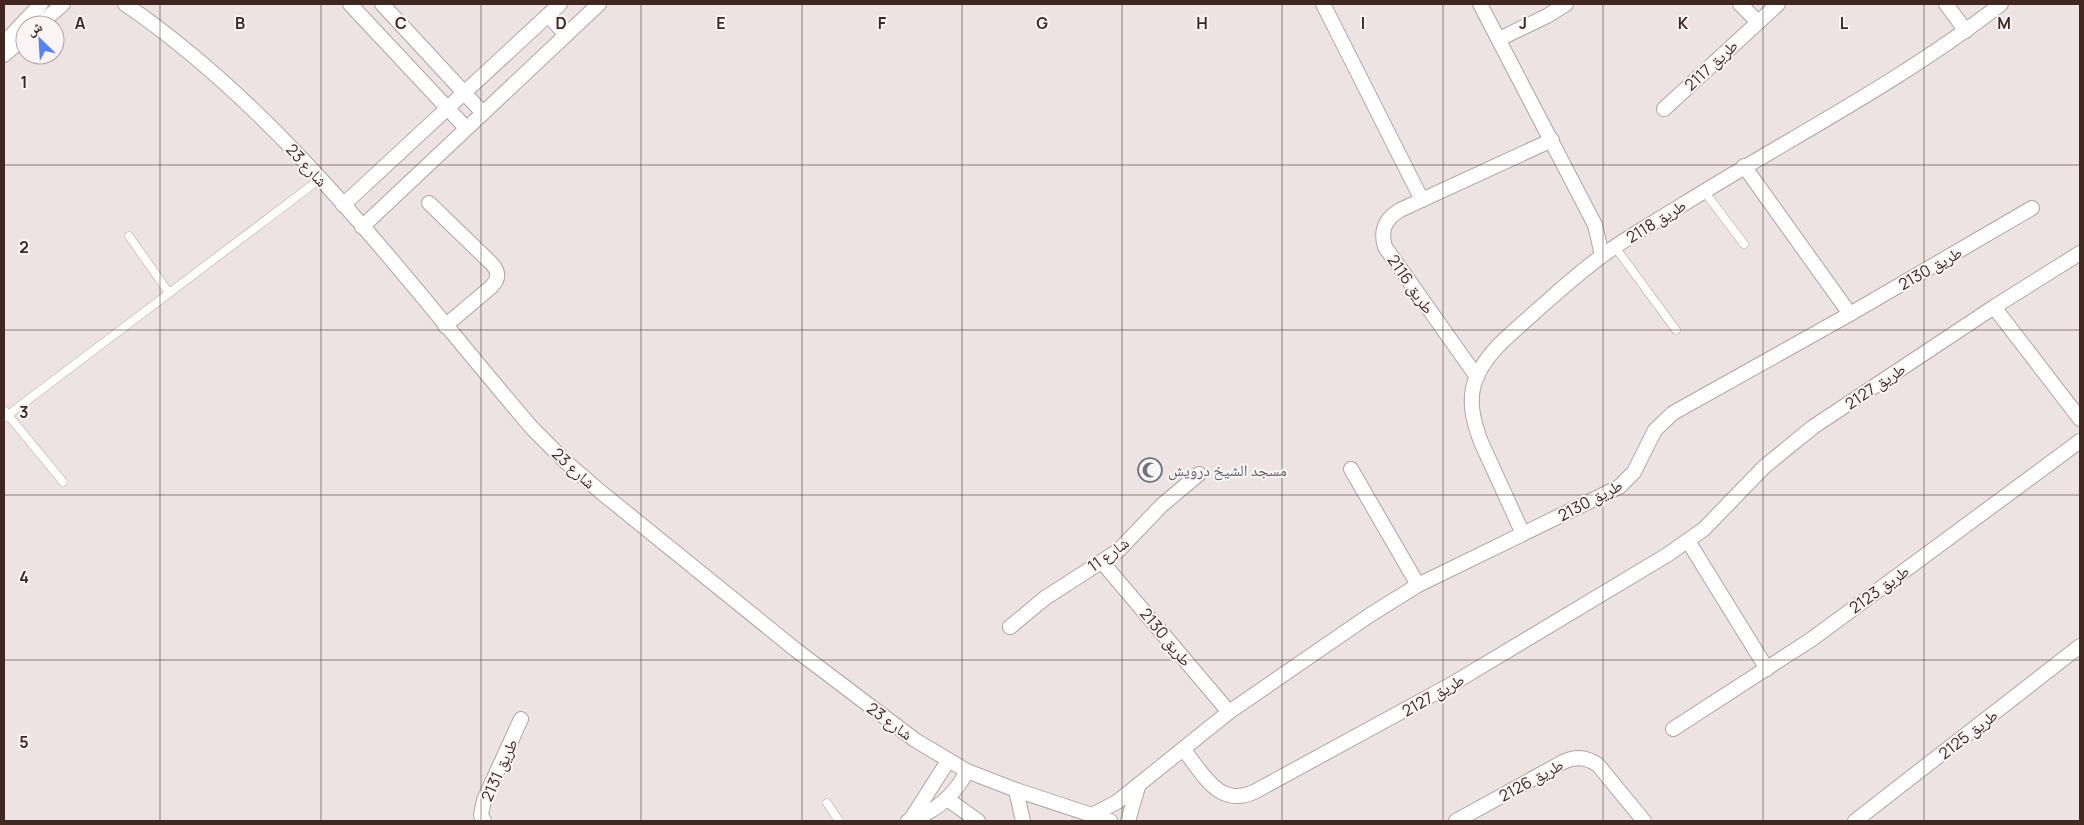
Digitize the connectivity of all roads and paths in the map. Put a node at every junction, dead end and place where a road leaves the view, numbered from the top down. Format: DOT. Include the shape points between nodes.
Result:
graph roads {
  1 [pos="41,4"];
  2 [pos="63,4"];
  3 [pos="125,4"];
  4 [pos="350,4"];
  5 [pos="382,4"];
  6 [pos="560,4"];
  7 [pos="600,4"];
  8 [pos="1323,4"];
  9 [pos="1480,4"];
  10 [pos="1566,4"];
  11 [pos="1740,4"];
  12 [pos="1778,4"];
  13 [pos="1946,4"];
  14 [pos="2001,4"];
  15 [pos="50,15"];
  16 [pos="548,15"];
  17 [pos="397,20"];
  18 [pos="1758,22"];
  19 [pos="1966,31"];
  20 [pos="566,35"];
  21 [pos="380,36"];
  22 [pos="1499,40"];
  23 [pos="4,43"];
  24 [pos="15,46"];
  25 [pos="4,55"];
  26 [pos="464,93"];
  27 [pos="447,108"];
  28 [pos="1664,109"];
  29 [pos="483,113"];
  30 [pos="466,128"];
  31 [pos="1552,140"];
  32 [pos="1744,166"];
  33 [pos="320,179"];
  34 [pos="1704,191"];
  35 [pos="1422,200"];
  36 [pos="429,203"];
  37 [pos="343,205"];
  38 [pos="2032,208"];
  39 [pos="362,227"];
  40 [pos="129,236"];
  41 [pos="1744,244"];
  42 [pos="1615,247"];
  43 [pos="2080,253"];
  44 [pos="1602,255"];
  45 [pos="169,293"];
  46 [pos="1994,307"];
  47 [pos="1850,314"];
  48 [pos="445,326"];
  49 [pos="1676,330"];
  50 [pos="1477,377"];
  51 [pos="5,414"];
  52 [pos="2080,419"];
  53 [pos="2080,441"];
  54 [pos="1351,469"];
  55 [pos="1199,474"];
  56 [pos="63,482"];
  57 [pos="1523,534"];
  58 [pos="1688,541"];
  59 [pos="1102,562"];
  60 [pos="1418,585"];
  61 [pos="1010,627"];
  62 [pos="2080,646"];
  63 [pos="1767,669"];
  64 [pos="1229,712"];
  65 [pos="521,719"];
  66 [pos="1673,730"];
  67 [pos="1183,749"];
  68 [pos="948,761"];
  69 [pos="968,771"];
  70 [pos="1139,784"];
  71 [pos="1016,790"];
  72 [pos="947,799"];
  73 [pos="827,803"];
  74 [pos="1092,815"];
  75 [pos="910,820"];
  76 [pos="484,821"];
  77 [pos="838,821"];
  78 [pos="978,821"];
  79 [pos="1023,821"];
  80 [pos="1110,821"];
  81 [pos="1128,821"];
  82 [pos="1456,821"];
  83 [pos="1644,821"];
  84 [pos="1856,821"];
  1 -- 23 [label="street"];
  2 -- 15 [label="street"];
  3 -- 33 [label="street, شارع 23" via="225,84 290,145"];
  4 -- 21 [label="street"];
  5 -- 17 [label="street"];
  6 -- 16 [label="street"];
  7 -- 20 [label="street"];
  8 -- 35 [label="street"];
  9 -- 22 [label="street"];
  10 -- 22 [label="street"];
  11 -- 18 [label="street"];
  12 -- 18 [label="street, طريق 2117"];
  13 -- 19 [label="street"];
  14 -- 19 [label="street, طريق 2118"];
  16 -- 20 [label="street"];
  16 -- 26 [label="street"];
  17 -- 21 [label="street"];
  17 -- 26 [label="street"];
  18 -- 28 [label="street, طريق 2117"];
  19 -- 32 [label="street, طريق 2118" via="1915,65"];
  20 -- 29 [label="street"];
  21 -- 27 [label="street"];
  22 -- 31 [label="street"];
  24 -- 25 [label="street"];
  26 -- 27 [label="street"];
  26 -- 29 [label="street"];
  27 -- 30 [label="street"];
  27 -- 37 [label="street"];
  29 -- 30 [label="street"];
  30 -- 39 [label="street"];
  31 -- 35 [label="street, طريق 2116"];
  31 -- 44 [label="street" via="1595,225"];
  32 -- 34 [label="street, طريق 2118"];
  32 -- 47 [label="street"];
  33 -- 37 [label="street, شارع 23"];
  33 -- 45 [label="lane"];
  34 -- 41 [label="lane"];
  34 -- 42 [label="street, طريق 2118"];
  35 -- 50 [label="street, طريق 2116" via="1392,214 1386,221 1385,247"];
  36 -- 48 [label="street" via="492,264 498,275 496,282"];
  37 -- 39 [label="street, شارع 23"];
  38 -- 47 [label="street, طريق 2130"];
  39 -- 48 [label="street, شارع 23"];
  40 -- 45 [label="lane"];
  42 -- 44 [label="street, طريق 2118"];
  42 -- 49 [label="lane"];
  43 -- 46 [label="street, طريق 2127"];
  44 -- 50 [label="street, طريق 2118" via="1498,346"];
  45 -- 51 [label="lane"];
  46 -- 52 [label="street"];
  46 -- 58 [label="street, طريق 2127" via="1796,440"];
  47 -- 57 [label="street, طريق 2130" via="1673,413 1656,430 1634,472 1619,487"];
  48 -- 68 [label="street, شارع 23" via="532,428 566,462 796,650 915,740"];
  50 -- 57 [label="street, طريق 2118" via="1472,393 1475,426"];
  51 -- 56 [label="lane"];
  53 -- 63 [label="street, طريق 2123"];
  54 -- 60 [label="street"];
  55 -- 59 [label="street, شارع 11" via="1162,504"];
  57 -- 60 [label="street, طريق 2130"];
  58 -- 63 [label="street"];
  58 -- 67 [label="street, طريق 2127" via="1452,684 1244,796 1222,794"];
  59 -- 61 [label="street, شارع 11" via="1044,598"];
  59 -- 64 [label="street, طريق 2130"];
  60 -- 64 [label="street, طريق 2130"];
  62 -- 84 [label="street, طريق 2125"];
  63 -- 66 [label="street, طريق 2123"];
  64 -- 67 [label="street, طريق 2130"];
  65 -- 76 [label="street, طريق 2131" via="484,800 481,815"];
  67 -- 70 [label="street, طريق 2130"];
  68 -- 69 [label="street, شارع 23"];
  68 -- 75 [label="street"];
  69 -- 71 [label="street, شارع 23"];
  69 -- 72 [label="street"];
  70 -- 74 [label="street, طريق 2130" via="1117,802"];
  70 -- 81 [label="street"];
  71 -- 74 [label="street, شارع 23"];
  71 -- 79 [label="street"];
  72 -- 75 [label="street" via="924,815"];
  72 -- 78 [label="street"];
  73 -- 77 [label="lane"];
  74 -- 80 [label="street, شارع 23"];
  82 -- 83 [label="street, طريق 2126" via="1577,758 1598,765"];
}
